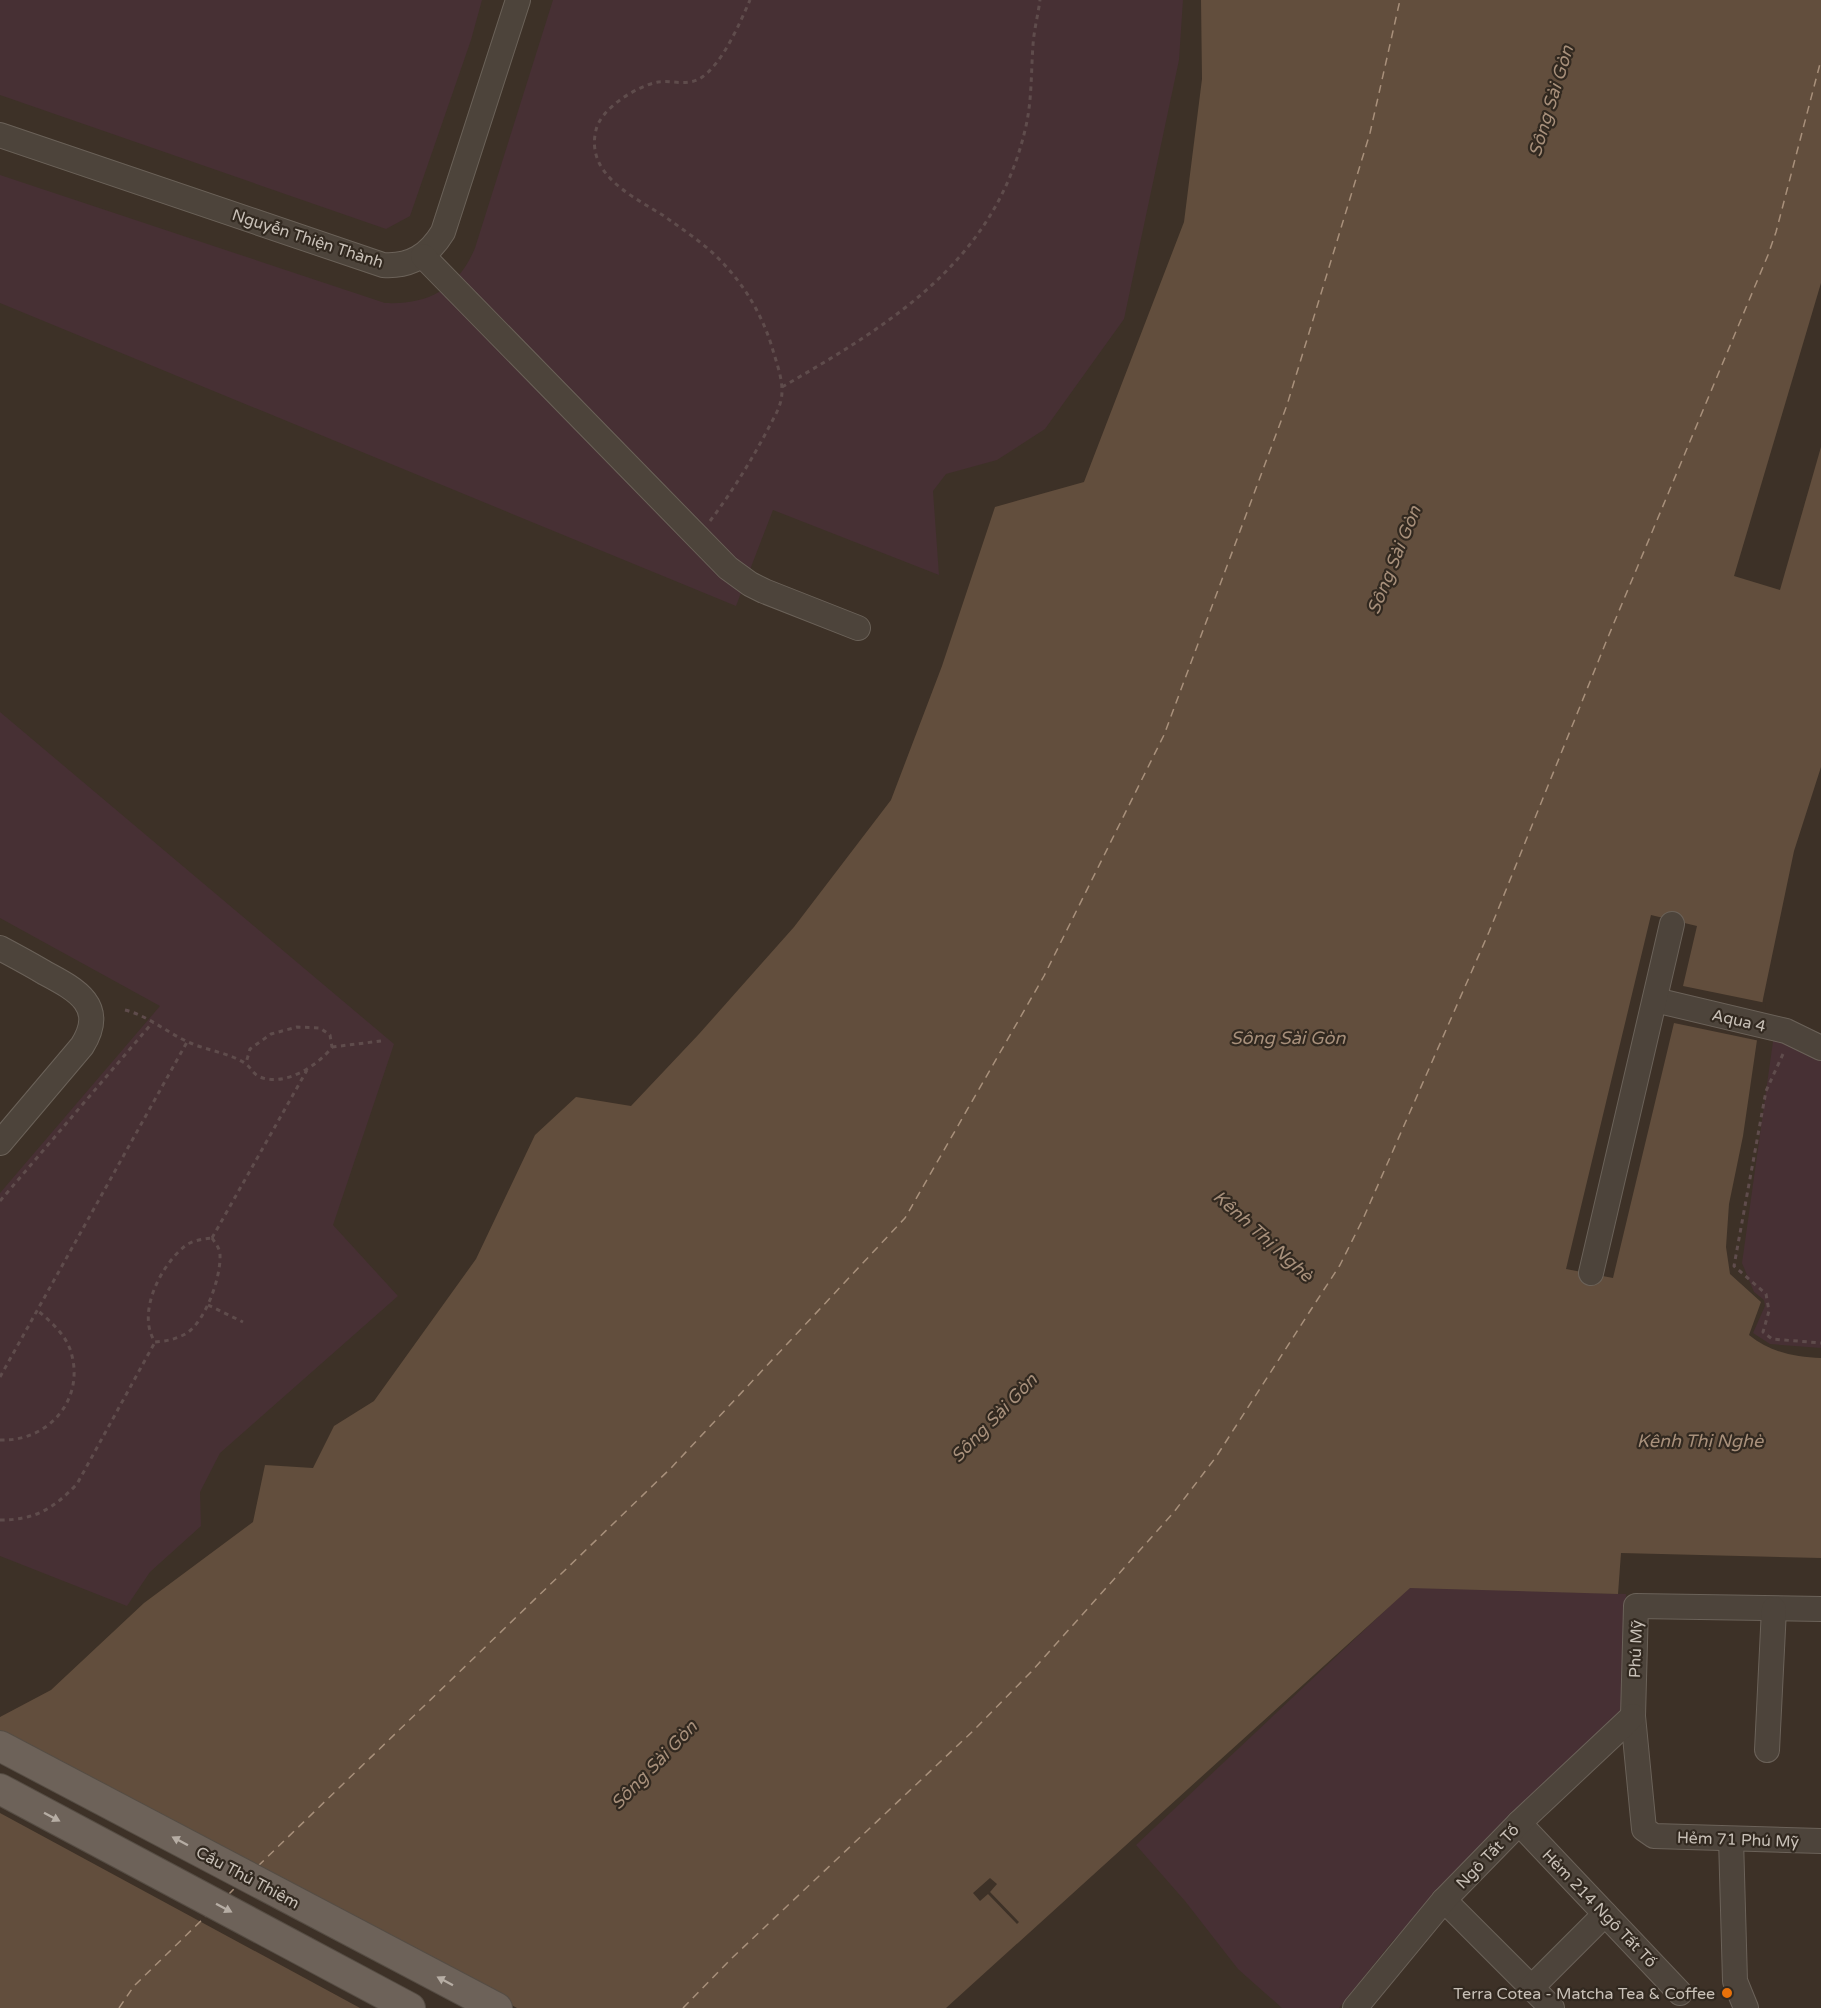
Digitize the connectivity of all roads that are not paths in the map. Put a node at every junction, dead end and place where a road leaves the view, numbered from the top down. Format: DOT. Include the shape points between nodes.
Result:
graph roads {
  1 [pos="518,0"];
  2 [pos="0,135"];
  3 [pos="423,256"];
  4 [pos="858,628"];
  5 [pos="1672,924"];
  6 [pos="0,948"];
  7 [pos="1655,1000"];
  8 [pos="1821,1048"];
  9 [pos="0,1143"];
  10 [pos="1591,1274"];
  11 [pos="1774,1609"];
  12 [pos="1821,1609"];
  13 [pos="1633,1716"];
  14 [pos="0,1746"];
  15 [pos="1767,1750"];
  16 [pos="0,1789"];
  17 [pos="1519,1823"];
  18 [pos="1654,1836"];
  19 [pos="1731,1839"];
  20 [pos="1821,1841"];
  21 [pos="1444,1900"];
  22 [pos="1605,1914"];
  23 [pos="1532,1988"];
  24 [pos="1680,1993"];
  25 [pos="410,2008"];
  26 [pos="497,2008"];
  27 [pos="1354,2008"];
  28 [pos="1552,2008"];
  29 [pos="1746,2008"];
  1 -- 3 [label="street" via="443,232"];
  2 -- 3 [label="street, Nguyễn Thiện Thành" via="383,265 396,266"];
  3 -- 4 [label="street" via="728,568 750,584"];
  5 -- 7 [label="street"];
  6 -- 9 [label="street" via="75,989 86,1001 91,1018 82,1046"];
  7 -- 8 [label="street, Aqua 4" via="1785,1042"];
  7 -- 10 [label="street"];
  11 -- 12 [label="street, Phú Mỹ"];
  11 -- 13 [label="street, Phú Mỹ" via="1636,1606"];
  11 -- 15 [label="street"];
  13 -- 17 [label="street, Ngô Tất Tố"];
  13 -- 18 [label="street, Phú Mỹ" via="1644,1829"];
  26 -- 14 [label="main road, Cầu Thủ Thiêm, one-way"];
  16 -- 25 [label="main road, one-way"];
  17 -- 21 [label="street, Ngô Tất Tố"];
  17 -- 22 [label="street, Hẻm 214 Ngô Tất Tố"];
  18 -- 19 [label="street, Hẻm 71 Phú Mỹ"];
  19 -- 20 [label="street, Hẻm 71 Phú Mỹ"];
  19 -- 29 [label="street" via="1735,1981"];
  21 -- 23 [label="street"];
  21 -- 27 [label="street, Ngô Tất Tố"];
  22 -- 23 [label="street"];
  22 -- 24 [label="street, Hẻm 214 Ngô Tất Tố"];
  23 -- 28 [label="street"];
}
